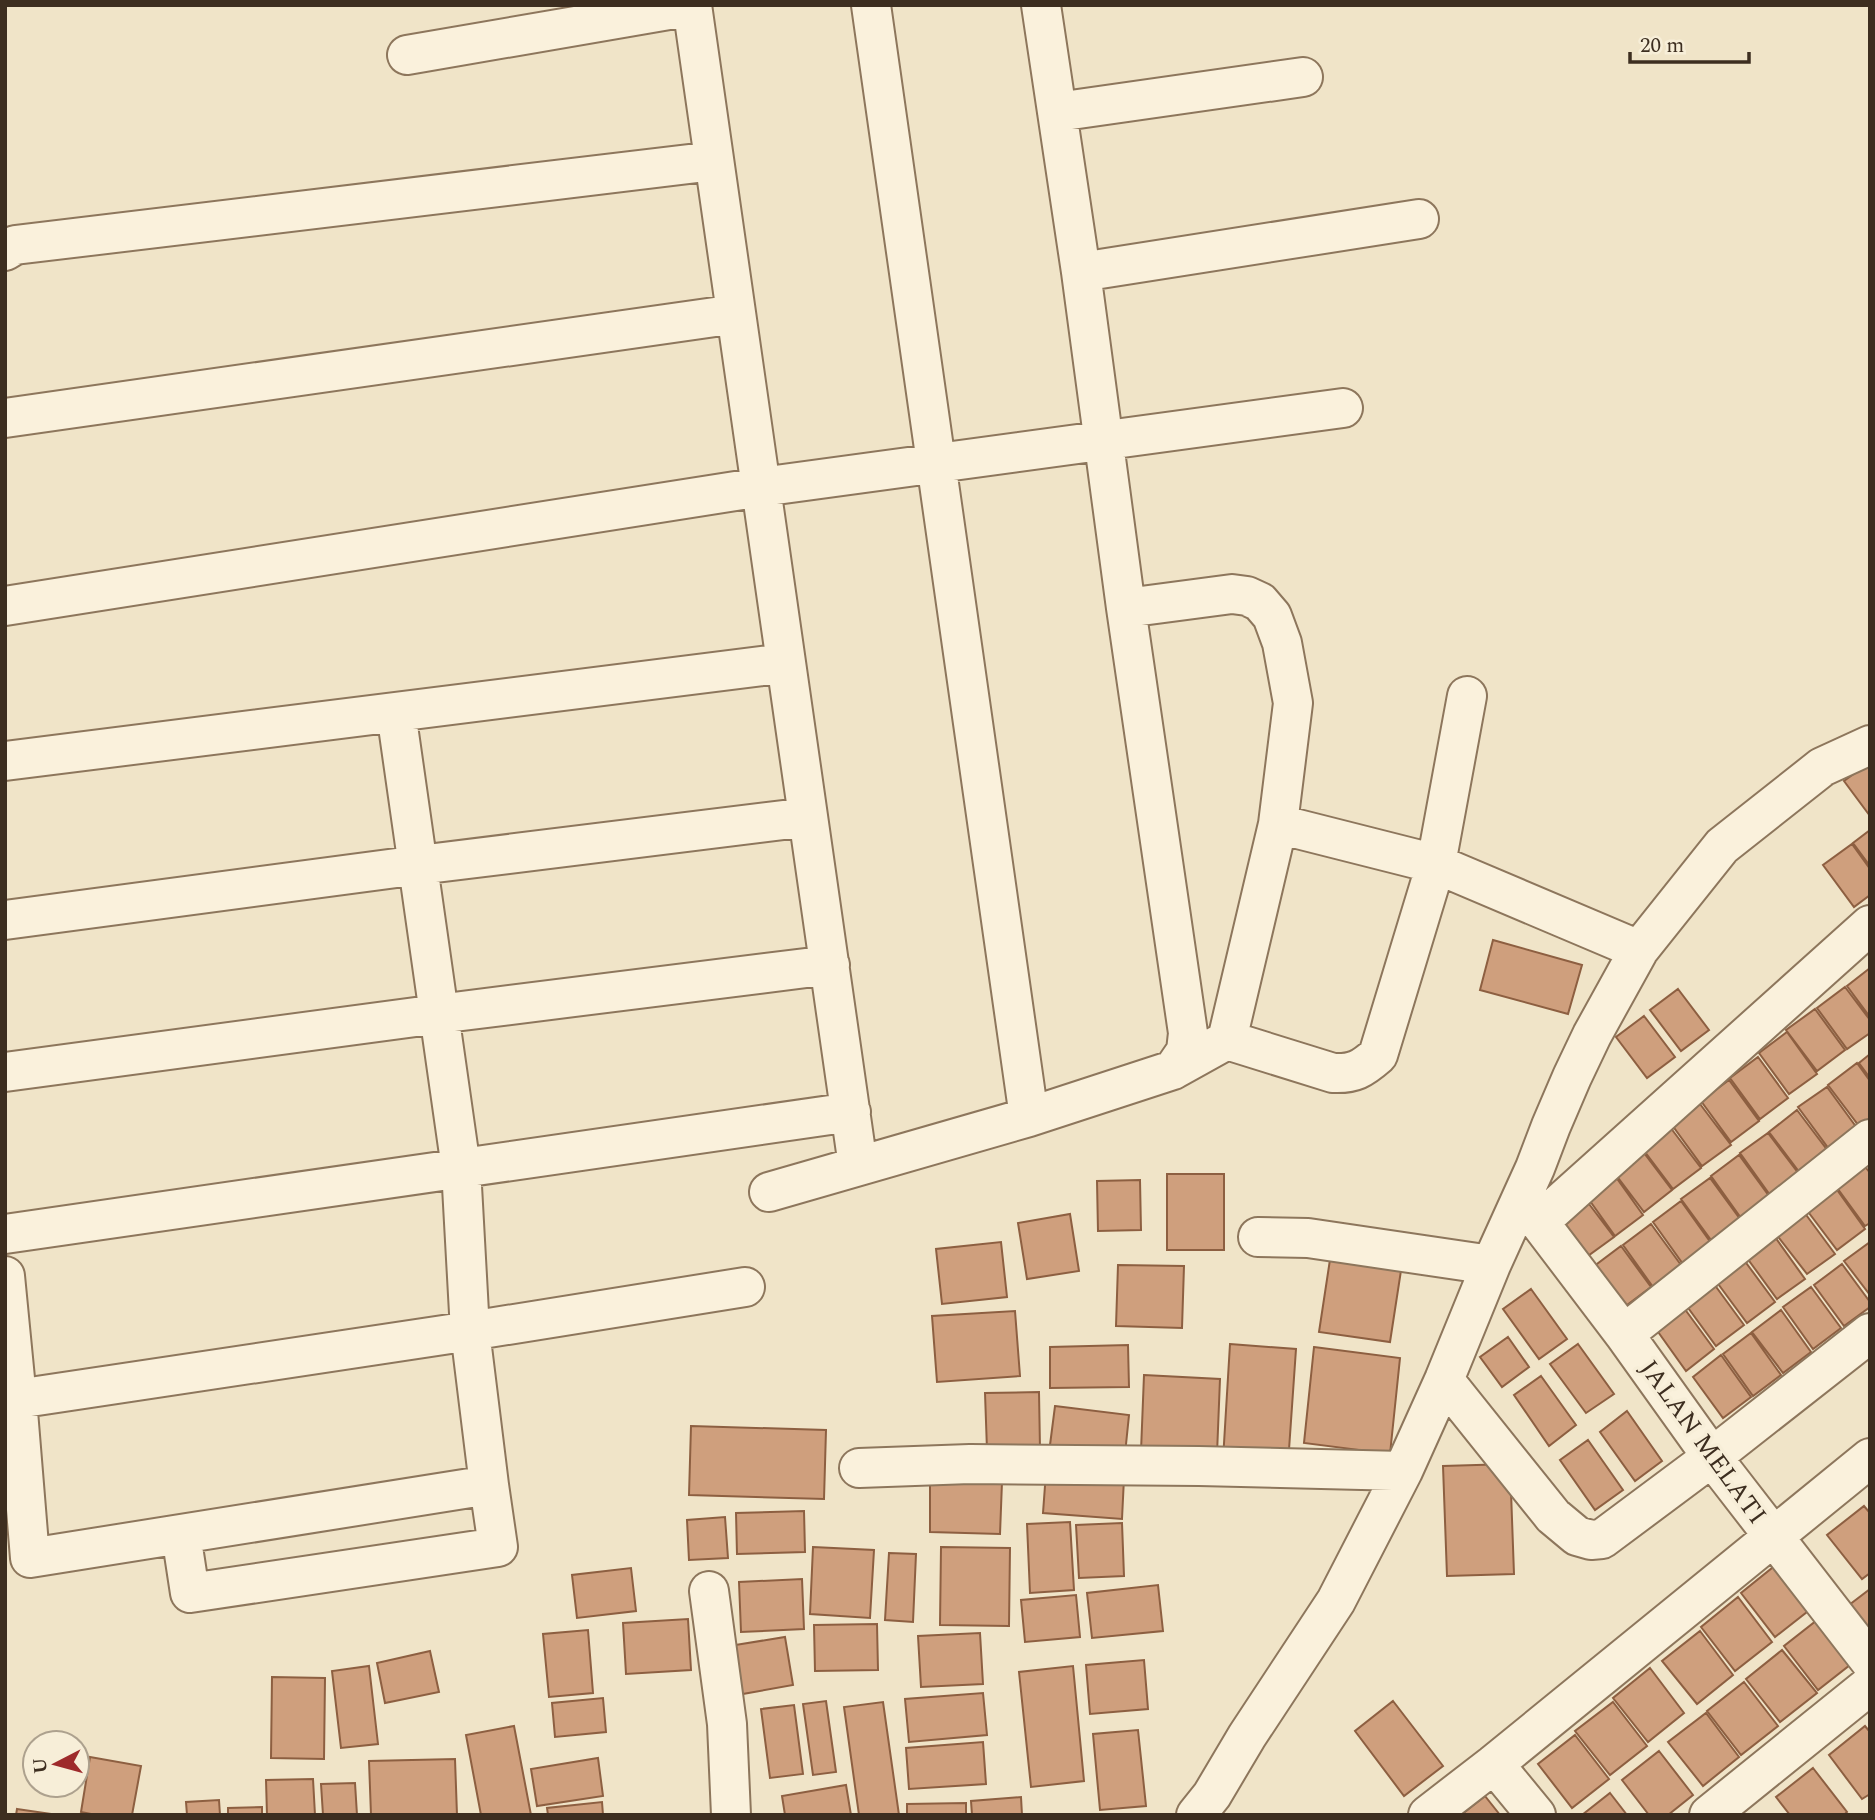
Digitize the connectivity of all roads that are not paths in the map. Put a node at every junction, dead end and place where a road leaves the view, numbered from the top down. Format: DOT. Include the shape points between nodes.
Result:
graph roads {
  1 [pos="692,5"];
  2 [pos="871,5"];
  3 [pos="1041,5"];
  4 [pos="407,55"];
  5 [pos="1303,77"];
  6 [pos="1057,112"];
  7 [pos="714,161"];
  8 [pos="1419,219"];
  9 [pos="5,251"];
  10 [pos="1081,272"];
  11 [pos="736,314"];
  12 [pos="1343,408"];
  13 [pos="5,418"];
  14 [pos="1104,441"];
  15 [pos="937,463"];
  16 [pos="761,487"];
  17 [pos="5,607"];
  18 [pos="1126,608"];
  19 [pos="786,663"];
  20 [pos="1467,696"];
  21 [pos="396,712"];
  22 [pos="1870,745"];
  23 [pos="5,761"];
  24 [pos="808,817"];
  25 [pos="1278,824"];
  26 [pos="1436,864"];
  27 [pos="419,865"];
  28 [pos="5,920"];
  29 [pos="1870,925"];
  30 [pos="1639,950"];
  31 [pos="830,965"];
  32 [pos="438,1014"];
  33 [pos="1227,1040"];
  34 [pos="1173,1070"];
  35 [pos="5,1072"];
  36 [pos="850,1112"];
  37 [pos="1030,1117"];
  38 [pos="1870,1139"];
  39 [pos="858,1166"];
  40 [pos="461,1168"];
  41 [pos="769,1192"];
  42 [pos="5,1234"];
  43 [pos="1258,1237"];
  44 [pos="1491,1265"];
  45 [pos="5,1276"];
  46 [pos="745,1286"];
  47 [pos="470,1331"];
  48 [pos="1870,1333"];
  49 [pos="1624,1334"];
  50 [pos="1444,1380"];
  51 [pos="17,1399"];
  52 [pos="1712,1457"];
  53 [pos="1870,1458"];
  54 [pos="859,1468"];
  55 [pos="1403,1471"];
  56 [pos="489,1485"];
  57 [pos="181,1534"];
  58 [pos="1773,1537"];
  59 [pos="18,1560"];
  60 [pos="709,1591"];
  61 [pos="1870,1661"];
  62 [pos="1870,1685"];
  63 [pos="1494,1764"];
  64 [pos="731,1815"];
  65 [pos="1196,1815"];
  66 [pos="1429,1815"];
  67 [pos="1536,1815"];
  68 [pos="1709,1815"];
  1 -- 4 [label="street"];
  1 -- 7 [label="street"];
  2 -- 15 [label="street"];
  3 -- 6 [label="street"];
  5 -- 6 [label="street"];
  6 -- 10 [label="street"];
  7 -- 9 [label="street" via="28,243"];
  7 -- 11 [label="street"];
  8 -- 10 [label="street"];
  10 -- 14 [label="street"];
  11 -- 13 [label="street"];
  11 -- 16 [label="street"];
  12 -- 14 [label="street"];
  14 -- 15 [label="street"];
  14 -- 18 [label="street"];
  15 -- 16 [label="street"];
  15 -- 37 [label="street"];
  16 -- 17 [label="street"];
  16 -- 19 [label="street"];
  18 -- 25 [label="street" via="1232,594 1260,602 1272,616 1293,703"];
  18 -- 34 [label="street" via="1188,1033 1186,1051"];
  19 -- 21 [label="street"];
  19 -- 24 [label="street"];
  20 -- 26 [label="street"];
  21 -- 23 [label="street"];
  21 -- 27 [label="street"];
  22 -- 30 [label="street" via="1822,767 1723,846"];
  24 -- 27 [label="street"];
  24 -- 31 [label="street"];
  25 -- 26 [label="street"];
  25 -- 33 [label="street"];
  26 -- 30 [label="street"];
  26 -- 33 [label="street" via="1378,1055 1363,1068 1333,1073"];
  27 -- 28 [label="street"];
  27 -- 32 [label="street"];
  29 -- 49 [label="street, JALAN MELATI" via="1539,1222"];
  30 -- 44 [label="street" via="1592,1035"];
  31 -- 32 [label="street"];
  31 -- 36 [label="street"];
  32 -- 35 [label="street"];
  32 -- 40 [label="street"];
  33 -- 34 [label="street"];
  34 -- 37 [label="street"];
  36 -- 39 [label="street"];
  36 -- 40 [label="street"];
  37 -- 39 [label="street"];
  38 -- 49 [label="street"];
  39 -- 41 [label="street"];
  40 -- 42 [label="street"];
  40 -- 47 [label="street"];
  43 -- 44 [label="street" via="1308,1238"];
  44 -- 50 [label="street"];
  45 -- 51 [label="street"];
  46 -- 47 [label="street"];
  47 -- 51 [label="street"];
  47 -- 56 [label="street"];
  48 -- 52 [label="street"];
  49 -- 52 [label="street, JALAN MELATI"];
  50 -- 52 [label="street" via="1553,1516 1577,1536 1602,1539"];
  50 -- 55 [label="street"];
  51 -- 59 [label="street"];
  52 -- 58 [label="street, JALAN MELATI"];
  53 -- 58 [label="street"];
  54 -- 55 [label="street" via="970,1464"];
  55 -- 65 [label="street" via="1336,1601"];
  56 -- 57 [label="street"];
  56 -- 57 [label="street" via="498,1547 190,1593"];
  57 -- 59 [label="street"];
  58 -- 61 [label="street, JALAN MELATI"];
  58 -- 63 [label="street"];
  60 -- 64 [label="street" via="727,1724"];
  62 -- 68 [label="street"];
  63 -- 66 [label="street"];
  63 -- 67 [label="street"];
}
